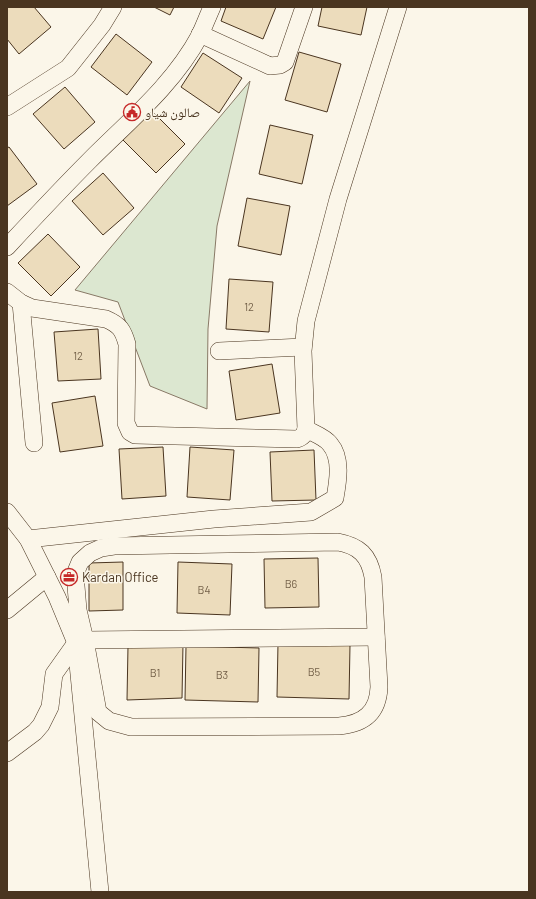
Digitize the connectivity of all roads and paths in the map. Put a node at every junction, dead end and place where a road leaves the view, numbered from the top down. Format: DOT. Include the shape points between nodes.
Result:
graph roads {
  1 [pos="113,7"];
  2 [pos="212,7"];
  3 [pos="304,7"];
  4 [pos="398,7"];
  5 [pos="200,34"];
  6 [pos="7,108"];
  7 [pos="7,248"];
  8 [pos="7,292"];
  9 [pos="21,303"];
  10 [pos="303,347"];
  11 [pos="219,351"];
  12 [pos="306,429"];
  13 [pos="34,443"];
  14 [pos="7,512"];
  15 [pos="28,539"];
  16 [pos="47,577"];
  17 [pos="7,610"];
  18 [pos="376,637"];
  19 [pos="80,642"];
  20 [pos="7,753"];
  21 [pos="100,892"];
  1 -- 6 [label="street" via="102,26 68,68"];
  2 -- 5 [label="street"];
  3 -- 5 [label="street" via="285,62 280,65 270,66"];
  4 -- 10 [label="street" via="338,199 306,321"];
  5 -- 7 [label="street" via="183,62 161,90 55,194"];
  8 -- 9 [label="street"];
  9 -- 12 [label="street" via="39,310 106,319 117,324 124,332 127,344 126,423 134,435 297,439"];
  9 -- 13 [label="street"];
  10 -- 11 [label="street"];
  10 -- 12 [label="street"];
  12 -- 15 [label="street" via="329,443 336,455 338,479 335,498 311,512 214,519"];
  14 -- 15 [label="street"];
  15 -- 16 [label="street"];
  16 -- 17 [label="street"];
  16 -- 19 [label="street"];
  18 -- 19 [label="street"];
  18 -- 19 [label="street" via="379,688 376,705 357,723 339,726 131,727 109,721 98,712"];
  18 -- 19 [label="street" via="371,566 366,556 358,549 338,542 101,548 80,562 75,574"];
  19 -- 20 [label="street" via="54,674 50,707 41,725"];
  19 -- 21 [label="street"];
}
